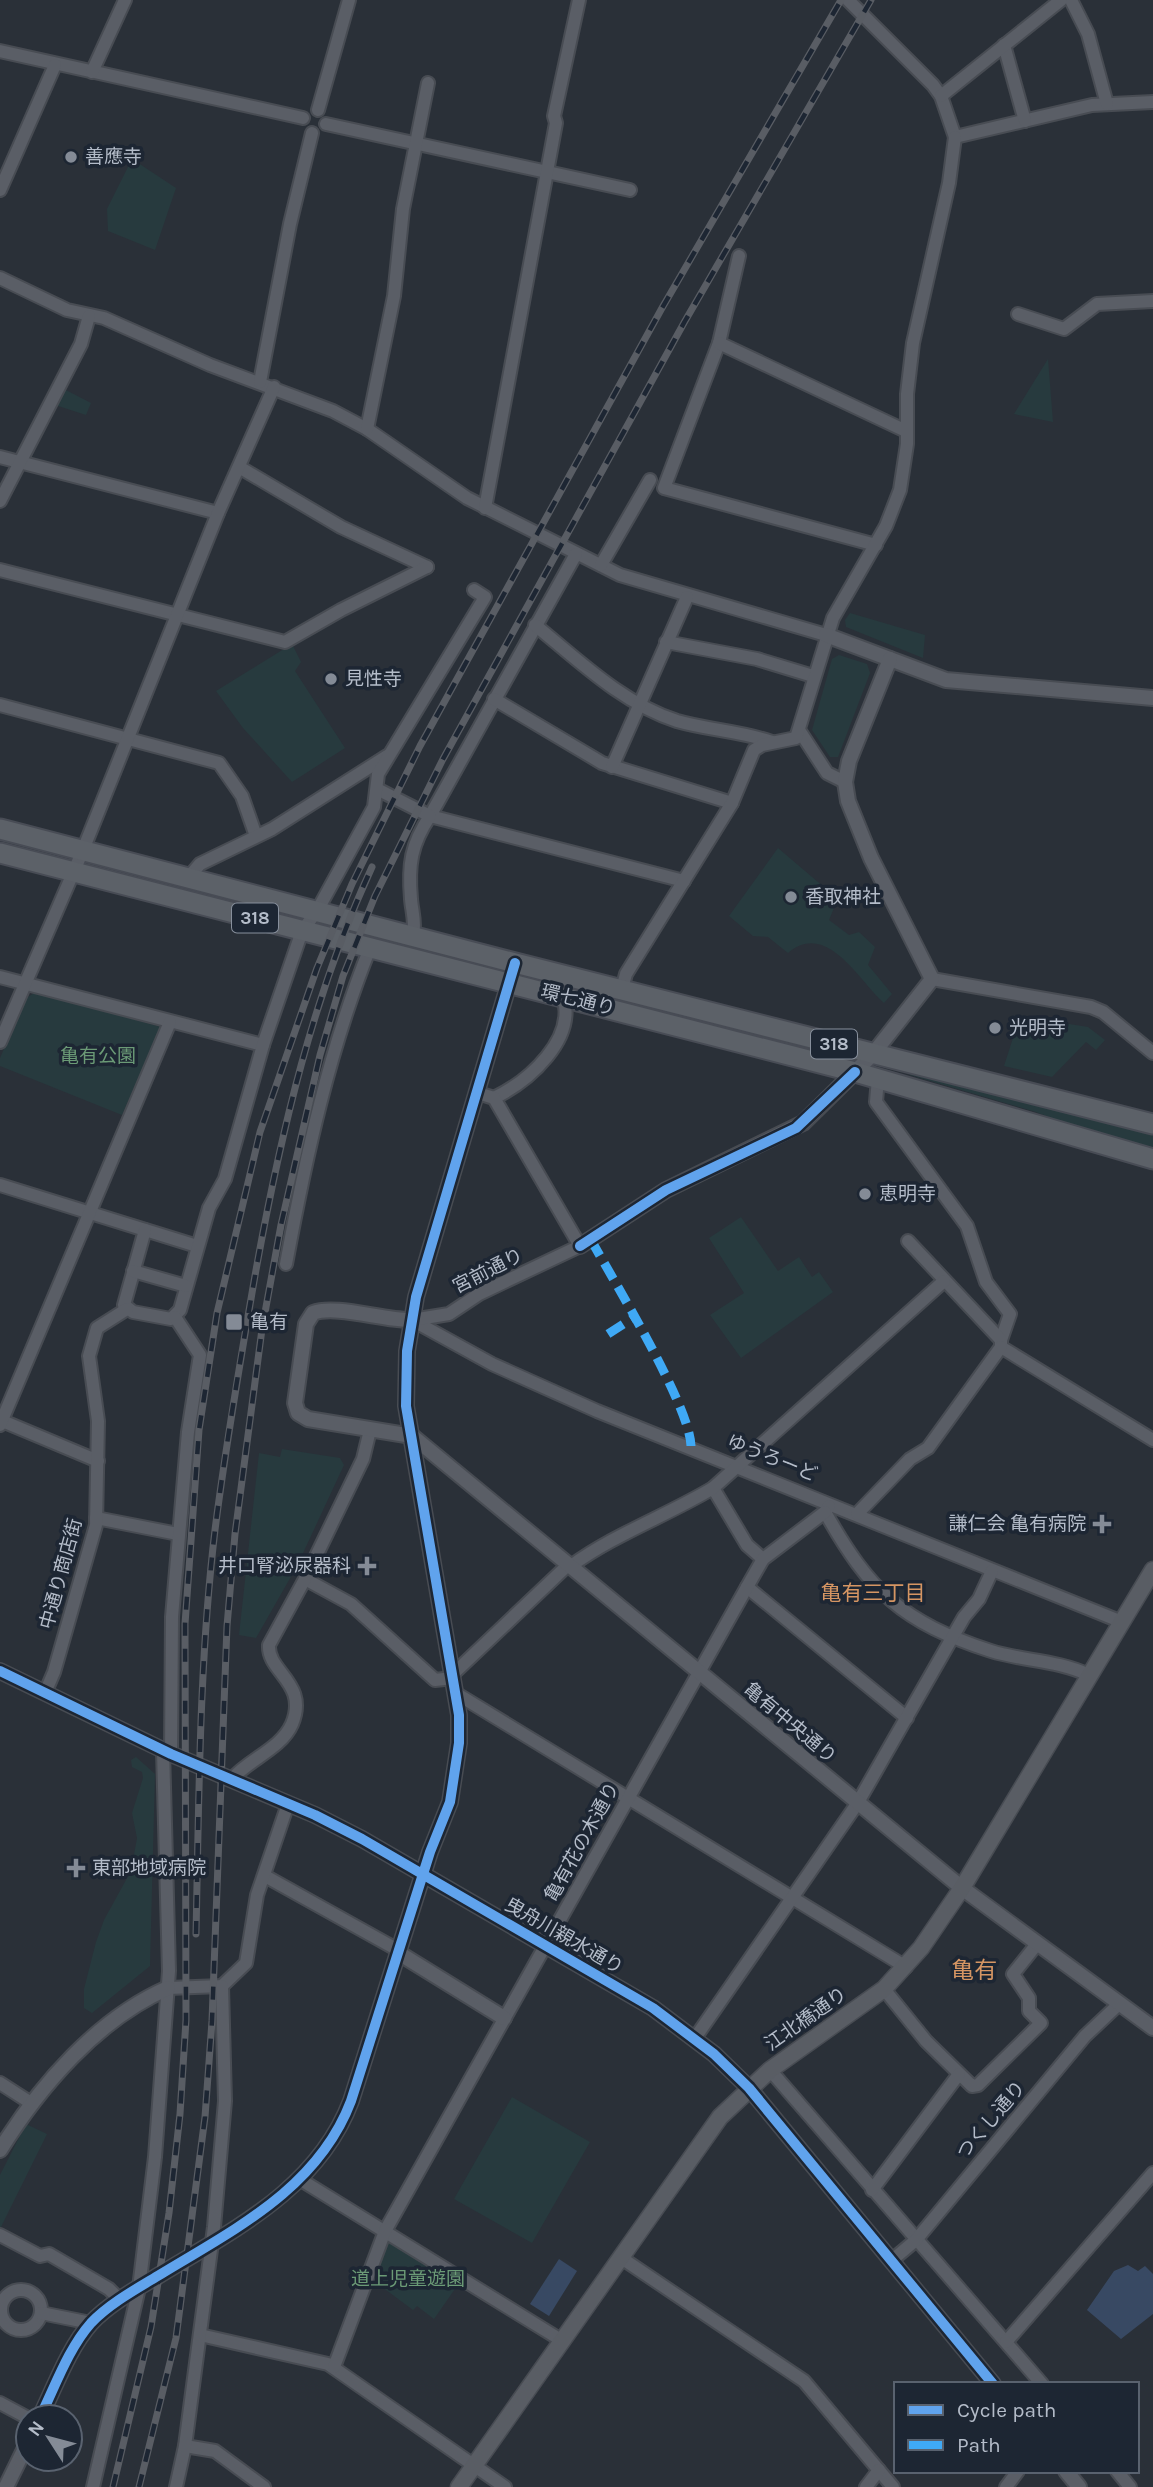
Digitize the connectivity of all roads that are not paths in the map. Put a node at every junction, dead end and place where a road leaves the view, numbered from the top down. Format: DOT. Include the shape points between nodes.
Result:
graph roads {
  1 [pos="125,0"];
  2 [pos="349,0"];
  3 [pos="579,0"];
  4 [pos="848,0"];
  5 [pos="1061,0"];
  6 [pos="1072,0"];
  7 [pos="1004,45"];
  8 [pos="0,51"];
  9 [pos="55,65"];
  10 [pos="92,72"];
  11 [pos="428,83"];
  12 [pos="941,96"];
  13 [pos="1153,102"];
  14 [pos="1107,104"];
  15 [pos="318,110"];
  16 [pos="303,118"];
  17 [pos="1025,121"];
  18 [pos="327,124"];
  19 [pos="312,133"];
  20 [pos="954,137"];
  21 [pos="417,142"];
  22 [pos="547,171"];
  23 [pos="0,190"];
  24 [pos="630,190"];
  25 [pos="739,256"];
  26 [pos="0,278"];
  27 [pos="1153,301"];
  28 [pos="1018,314"];
  29 [pos="89,316"];
  30 [pos="719,342"];
  31 [pos="260,382"];
  32 [pos="274,387"];
  33 [pos="367,429"];
  34 [pos="906,431"];
  35 [pos="0,457"];
  36 [pos="20,462"];
  37 [pos="239,467"];
  38 [pos="665,484"];
  39 [pos="0,502"];
  40 [pos="485,508"];
  41 [pos="218,513"];
  42 [pos="876,545"];
  43 [pos="576,554"];
  44 [pos="601,565"];
  45 [pos="0,570"];
  46 [pos="474,590"];
  47 [pos="687,597"];
  48 [pos="177,615"];
  49 [pos="535,625"];
  50 [pos="826,635"];
  51 [pos="666,642"];
  52 [pos="890,659"];
  53 [pos="813,676"];
  54 [pos="1153,698"];
  55 [pos="494,699"];
  56 [pos="638,703"];
  57 [pos="0,705"];
  58 [pos="799,730"];
  59 [pos="127,739"];
  60 [pos="772,742"];
  61 [pos="390,754"];
  62 [pos="612,766"];
  63 [pos="845,782"];
  64 [pos="379,790"];
  65 [pos="732,803"];
  66 [pos="430,816"];
  67 [pos="0,829"];
  68 [pos="256,836"];
  69 [pos="83,850"];
  70 [pos="0,853"];
  71 [pos="74,872"];
  72 [pos="188,878"];
  73 [pos="684,881"];
  74 [pos="317,911"];
  75 [pos="302,931"];
  76 [pos="413,936"];
  77 [pos="370,948"];
  78 [pos="514,963"];
  79 [pos="0,977"];
  80 [pos="932,979"];
  81 [pos="25,983"];
  82 [pos="509,983"];
  83 [pos="622,989"];
  84 [pos="562,996"];
  85 [pos="170,1022"];
  86 [pos="0,1042"];
  87 [pos="263,1045"];
  88 [pos="1153,1053"];
  89 [pos="873,1054"];
  90 [pos="855,1072"];
  91 [pos="878,1078"];
  92 [pos="478,1093"];
  93 [pos="494,1098"];
  94 [pos="1153,1124"];
  95 [pos="1153,1159"];
  96 [pos="0,1185"];
  97 [pos="90,1212"];
  98 [pos="145,1230"];
  99 [pos="908,1241"];
  100 [pos="197,1246"];
  101 [pos="580,1246"];
  102 [pos="286,1264"];
  103 [pos="133,1271"];
  104 [pos="944,1281"];
  105 [pos="186,1286"];
  106 [pos="127,1309"];
  107 [pos="175,1317"];
  108 [pos="412,1321"];
  109 [pos="1001,1343"];
  110 [pos="0,1422"];
  111 [pos="370,1430"];
  112 [pos="412,1436"];
  113 [pos="1153,1440"];
  114 [pos="98,1461"];
  115 [pos="737,1466"];
  116 [pos="713,1488"];
  117 [pos="828,1507"];
  118 [pos="857,1514"];
  119 [pos="96,1517"];
  120 [pos="178,1534"];
  121 [pos="764,1559"];
  122 [pos="570,1565"];
  123 [pos="1153,1570"];
  124 [pos="992,1572"];
  125 [pos="305,1579"];
  126 [pos="747,1587"];
  127 [pos="1122,1622"];
  128 [pos="954,1636"];
  129 [pos="0,1671"];
  130 [pos="699,1672"];
  131 [pos="1088,1675"];
  132 [pos="453,1676"];
  133 [pos="45,1693"];
  134 [pos="457,1694"];
  135 [pos="907,1718"];
  136 [pos="167,1752"];
  137 [pos="232,1779"];
  138 [pos="628,1798"];
  139 [pos="288,1804"];
  140 [pos="858,1804"];
  141 [pos="423,1874"];
  142 [pos="265,1876"];
  143 [pos="962,1888"];
  144 [pos="792,1898"];
  145 [pos="1037,1944"];
  146 [pos="545,1946"];
  147 [pos="398,1951"];
  148 [pos="906,1967"];
  149 [pos="222,1986"];
  150 [pos="168,1988"];
  151 [pos="884,1989"];
  152 [pos="1119,2004"];
  153 [pos="504,2018"];
  154 [pos="1153,2028"];
  155 [pos="695,2038"];
  156 [pos="770,2070"];
  157 [pos="959,2074"];
  158 [pos="0,2083"];
  159 [pos="749,2088"];
  160 [pos="32,2103"];
  161 [pos="0,2150"];
  162 [pos="1153,2173"];
  163 [pos="301,2180"];
  164 [pos="872,2190"];
  165 [pos="384,2231"];
  166 [pos="0,2235"];
  167 [pos="916,2240"];
  168 [pos="211,2244"];
  169 [pos="620,2257"];
  170 [pos="891,2261"];
  171 [pos="139,2288"];
  172 [pos="120,2300"];
  173 [pos="1,2306"];
  174 [pos="41,2313"];
  175 [pos="91,2323"];
  176 [pos="200,2336"];
  177 [pos="561,2340"];
  178 [pos="1006,2342"];
  179 [pos="334,2367"];
  180 [pos="991,2382"];
  181 [pos="1040,2382"];
  182 [pos="47,2403"];
  183 [pos="186,2446"];
  184 [pos="474,2465"];
  185 [pos="879,2470"];
  186 [pos="14,2471"];
  187 [pos="1068,2473"];
  188 [pos="1119,2473"];
  189 [pos="6,2487"];
  190 [pos="93,2487"];
  191 [pos="176,2487"];
  192 [pos="264,2487"];
  193 [pos="459,2487"];
  194 [pos="505,2487"];
  195 [pos="866,2487"];
  196 [pos="893,2487"];
  197 [pos="1079,2487"];
  198 [pos="1130,2487"];
  1 -- 10 [label="street"];
  2 -- 15 [label="street"];
  3 -- 22 [label="street"];
  4 -- 12 [label="street" via="922,71"];
  5 -- 7 [label="street"];
  6 -- 14 [label="street" via="1088,34"];
  7 -- 12 [label="street"];
  7 -- 17 [label="street"];
  8 -- 9 [label="street"];
  9 -- 10 [label="street"];
  9 -- 23 [label="street"];
  10 -- 16 [label="street"];
  11 -- 21 [label="street"];
  12 -- 20 [label="street"];
  13 -- 14 [label="street"];
  14 -- 17 [label="street"];
  15 -- 16 [label="street"];
  15 -- 18 [label="street"];
  16 -- 19 [label="street" via="306,130"];
  17 -- 20 [label="street"];
  18 -- 19 [label="street"];
  18 -- 21 [label="street"];
  19 -- 31 [label="street"];
  20 -- 34 [label="street" via="949,183 913,344"];
  21 -- 22 [label="street"];
  21 -- 33 [label="street" via="403,209 394,296"];
  22 -- 24 [label="street"];
  22 -- 40 [label="street"];
  25 -- 30 [label="street"];
  26 -- 29 [label="street"];
  27 -- 28 [label="street" via="1097,304 1064,329"];
  29 -- 31 [label="street" via="104,318"];
  29 -- 36 [label="street" via="81,344"];
  30 -- 34 [label="street"];
  30 -- 38 [label="street"];
  31 -- 32 [label="street"];
  32 -- 33 [label="street"];
  32 -- 37 [label="street"];
  33 -- 40 [label="street"];
  34 -- 42 [label="street" via="900,490"];
  35 -- 36 [label="street"];
  36 -- 39 [label="street"];
  36 -- 41 [label="street"];
  37 -- 41 [label="street"];
  37 -- 48 [label="street" via="341,527 427,567 285,642"];
  38 -- 42 [label="street" via="664,488"];
  38 -- 44 [label="street" via="647,485"];
  40 -- 43 [label="street"];
  41 -- 48 [label="street"];
  42 -- 50 [label="street"];
  43 -- 44 [label="street"];
  43 -- 49 [label="street"];
  44 -- 47 [label="street"];
  45 -- 48 [label="street"];
  46 -- 61 [label="street" via="485,597"];
  47 -- 50 [label="street"];
  47 -- 51 [label="street"];
  48 -- 59 [label="street"];
  49 -- 55 [label="street"];
  49 -- 56 [label="street"];
  50 -- 52 [label="street"];
  50 -- 53 [label="street"];
  51 -- 53 [label="street" via="757,659"];
  51 -- 56 [label="street"];
  52 -- 54 [label="street" via="946,680"];
  52 -- 63 [label="street"];
  53 -- 58 [label="street"];
  55 -- 62 [label="street"];
  55 -- 66 [label="street"];
  56 -- 60 [label="street" via="676,720"];
  56 -- 62 [label="street"];
  57 -- 59 [label="street"];
  58 -- 60 [label="street" via="796,738"];
  58 -- 63 [label="street" via="827,774"];
  59 -- 68 [label="street" via="219,763 242,796"];
  59 -- 69 [label="street"];
  60 -- 65 [label="street" via="754,750"];
  61 -- 64 [label="street" via="378,774"];
  61 -- 68 [label="street"];
  62 -- 65 [label="street"];
  63 -- 80 [label="street" via="871,858"];
  64 -- 66 [label="street"];
  64 -- 74 [label="street"];
  65 -- 73 [label="street"];
  66 -- 73 [label="street"];
  66 -- 76 [label="street" via="409,861 416,924"];
  67 -- 69 [label="main road, 環七通り / 318"];
  68 -- 72 [label="street" via="200,864"];
  69 -- 71 [label="street"];
  69 -- 72 [label="main road, 環七通り / 318"];
  70 -- 71 [label="main road, 環七通り / 318"];
  71 -- 75 [label="main road, 環七通り / 318"];
  71 -- 81 [label="street"];
  72 -- 74 [label="main road, 環七通り / 318"];
  73 -- 83 [label="street" via="626,974"];
  74 -- 75 [label="street"];
  74 -- 76 [label="main road, 環七通り / 318"];
  75 -- 77 [label="main road, 環七通り / 318"];
  75 -- 87 [label="street"];
  76 -- 78 [label="main road, 環七通り / 318"];
  77 -- 82 [label="main road, 環七通り / 318"];
  77 -- 102 [label="street" via="327,1072 304,1162"];
  78 -- 82 [label="street"];
  78 -- 83 [label="main road, 環七通り / 318"];
  79 -- 81 [label="street"];
  80 -- 88 [label="street" via="1091,1007"];
  80 -- 89 [label="street"];
  81 -- 85 [label="street"];
  81 -- 86 [label="street"];
  82 -- 84 [label="main road, 環七通り / 318"];
  82 -- 92 [label="street"];
  83 -- 89 [label="main road, 環七通り / 318"];
  84 -- 90 [label="main road, 環七通り / 318"];
  84 -- 93 [label="street" via="568,1011 560,1041 511,1089"];
  85 -- 87 [label="street"];
  85 -- 97 [label="street"];
  87 -- 100 [label="street" via="225,1178"];
  89 -- 90 [label="street"];
  89 -- 94 [label="main road, 環七通り / 318"];
  90 -- 91 [label="main road, 環七通り / 318"];
  90 -- 101 [label="street" via="796,1128 666,1190"];
  91 -- 95 [label="main road, 環七通り / 318"];
  91 -- 109 [label="street" via="876,1102 967,1226 986,1282 1008,1307"];
  92 -- 93 [label="street"];
  92 -- 108 [label="street"];
  93 -- 101 [label="street"];
  96 -- 97 [label="street"];
  97 -- 98 [label="street"];
  97 -- 110 [label="street"];
  98 -- 100 [label="street"];
  98 -- 103 [label="street"];
  99 -- 104 [label="street"];
  100 -- 105 [label="street"];
  101 -- 108 [label="street, 宮前通り" via="479,1294 449,1314"];
  103 -- 105 [label="street"];
  103 -- 106 [label="street" via="125,1299"];
  104 -- 109 [label="street"];
  104 -- 115 [label="street"];
  105 -- 107 [label="street"];
  106 -- 107 [label="street"];
  106 -- 114 [label="street, 中通り商店街" via="97,1328 89,1356"];
  107 -- 120 [label="street" via="200,1354"];
  108 -- 111 [label="street" via="326,1310 313,1313 306,1324 295,1403 298,1413 308,1419"];
  108 -- 112 [label="street" via="405,1380"];
  108 -- 115 [label="street, ゆうろーど" via="518,1376"];
  109 -- 113 [label="street"];
  109 -- 118 [label="street" via="928,1448 910,1459"];
  110 -- 114 [label="street"];
  111 -- 112 [label="street"];
  111 -- 125 [label="street" via="363,1459"];
  112 -- 122 [label="street, 亀有中央通り"];
  112 -- 132 [label="street"];
  114 -- 119 [label="street, 中通り商店街"];
  115 -- 116 [label="street"];
  115 -- 117 [label="street, ゆうろーど"];
  116 -- 121 [label="street" via="747,1545"];
  116 -- 122 [label="street" via="605,1542"];
  117 -- 118 [label="street, ゆうろーど"];
  117 -- 121 [label="street, 亀有花の木通り"];
  117 -- 128 [label="street" via="841,1543 872,1585 918,1621"];
  118 -- 124 [label="street, ゆうろーど"];
  119 -- 120 [label="street"];
  119 -- 133 [label="street, 中通り商店街"];
  120 -- 136 [label="street"];
  121 -- 126 [label="street, 亀有花の木通り"];
  122 -- 130 [label="street, 亀有中央通り"];
  122 -- 132 [label="street"];
  123 -- 127 [label="main road, 江北橋通り"];
  124 -- 127 [label="street, ゆうろーど"];
  124 -- 128 [label="street"];
  125 -- 132 [label="street" via="351,1605 435,1680"];
  125 -- 137 [label="street" via="268,1650 293,1690 293,1720 281,1741 246,1763"];
  126 -- 130 [label="street, 亀有花の木通り"];
  126 -- 135 [label="street"];
  127 -- 131 [label="main road, 江北橋通り"];
  128 -- 131 [label="street" via="992,1651 1069,1666"];
  128 -- 135 [label="street"];
  129 -- 133 [label="street, 曳舟川親水通り"];
  130 -- 138 [label="street, 亀有花の木通り"];
  130 -- 140 [label="street, 亀有中央通り"];
  131 -- 143 [label="main road, 江北橋通り"];
  132 -- 134 [label="street"];
  133 -- 136 [label="street, 曳舟川親水通り"];
  134 -- 138 [label="street"];
  134 -- 141 [label="street" via="459,1743 453,1785"];
  135 -- 140 [label="street"];
  136 -- 137 [label="street, 曳舟川親水通り"];
  136 -- 150 [label="street"];
  137 -- 139 [label="street, 曳舟川親水通り"];
  138 -- 144 [label="street"];
  138 -- 146 [label="street, 亀有花の木通り"];
  139 -- 141 [label="street, 曳舟川親水通り"];
  139 -- 142 [label="street"];
  140 -- 143 [label="street, 亀有中央通り"];
  140 -- 144 [label="street"];
  141 -- 146 [label="street, 曳舟川親水通り"];
  141 -- 147 [label="street"];
  142 -- 147 [label="street"];
  142 -- 149 [label="street" via="254,1905 246,1963"];
  143 -- 145 [label="street, 亀有中央通り"];
  143 -- 148 [label="main road, 江北橋通り"];
  144 -- 148 [label="street"];
  144 -- 155 [label="street"];
  145 -- 152 [label="street, 亀有中央通り"];
  145 -- 157 [label="street" via="1013,1974 1029,1998 1029,2011 1041,2023 978,2085 972,2086"];
  146 -- 153 [label="street, 亀有花の木通り"];
  146 -- 155 [label="street, 曳舟川親水通り" via="653,2008"];
  147 -- 153 [label="street"];
  147 -- 163 [label="street" via="345,2117"];
  148 -- 151 [label="main road, 江北橋通り"];
  149 -- 150 [label="street"];
  149 -- 168 [label="street" via="225,2101"];
  150 -- 160 [label="street" via="98,2032"];
  150 -- 171 [label="street"];
  151 -- 156 [label="main road, 江北橋通り"];
  151 -- 157 [label="street"];
  152 -- 154 [label="street, 亀有中央通り"];
  152 -- 167 [label="street, つくし通り" via="1085,2036"];
  153 -- 165 [label="street, 亀有花の木通り"];
  155 -- 159 [label="street, 曳舟川親水通り"];
  156 -- 159 [label="main road, 江北橋通り"];
  156 -- 164 [label="street"];
  157 -- 164 [label="street"];
  158 -- 160 [label="street"];
  159 -- 169 [label="main road, 江北橋通り" via="712,2127"];
  159 -- 170 [label="street, 曳舟川親水通り"];
  160 -- 161 [label="street"];
  162 -- 178 [label="street"];
  163 -- 165 [label="street"];
  163 -- 168 [label="street" via="268,2208"];
  164 -- 167 [label="street"];
  165 -- 177 [label="street"];
  165 -- 179 [label="street, 亀有花の木通り"];
  166 -- 172 [label="street" via="40,2256 49,2255"];
  167 -- 170 [label="street, つくし通り"];
  167 -- 178 [label="street"];
  168 -- 171 [label="street"];
  168 -- 176 [label="street"];
  169 -- 177 [label="main road, 江北橋通り"];
  169 -- 185 [label="street" via="804,2381"];
  170 -- 180 [label="street, 曳舟川親水通り"];
  171 -- 172 [label="street"];
  171 -- 190 [label="street"];
  172 -- 175 [label="street"];
  173 -- 174 [label="street" via="7,2295 24,2290 39,2301"];
  173 -- 174 [label="street" via="8,2325 21,2330 34,2325"];
  174 -- 175 [label="street"];
  175 -- 182 [label="street"];
  176 -- 179 [label="street"];
  176 -- 183 [label="street"];
  177 -- 184 [label="main road, 江北橋通り"];
  178 -- 181 [label="street"];
  179 -- 184 [label="street"];
  183 -- 191 [label="street"];
  183 -- 192 [label="street" via="215,2451"];
  184 -- 193 [label="main road, 江北橋通り"];
  184 -- 194 [label="street"];
  185 -- 195 [label="street"];
  185 -- 196 [label="street"];
  186 -- 189 [label="street"];
  187 -- 197 [label="street"];
  188 -- 198 [label="street"];
}
